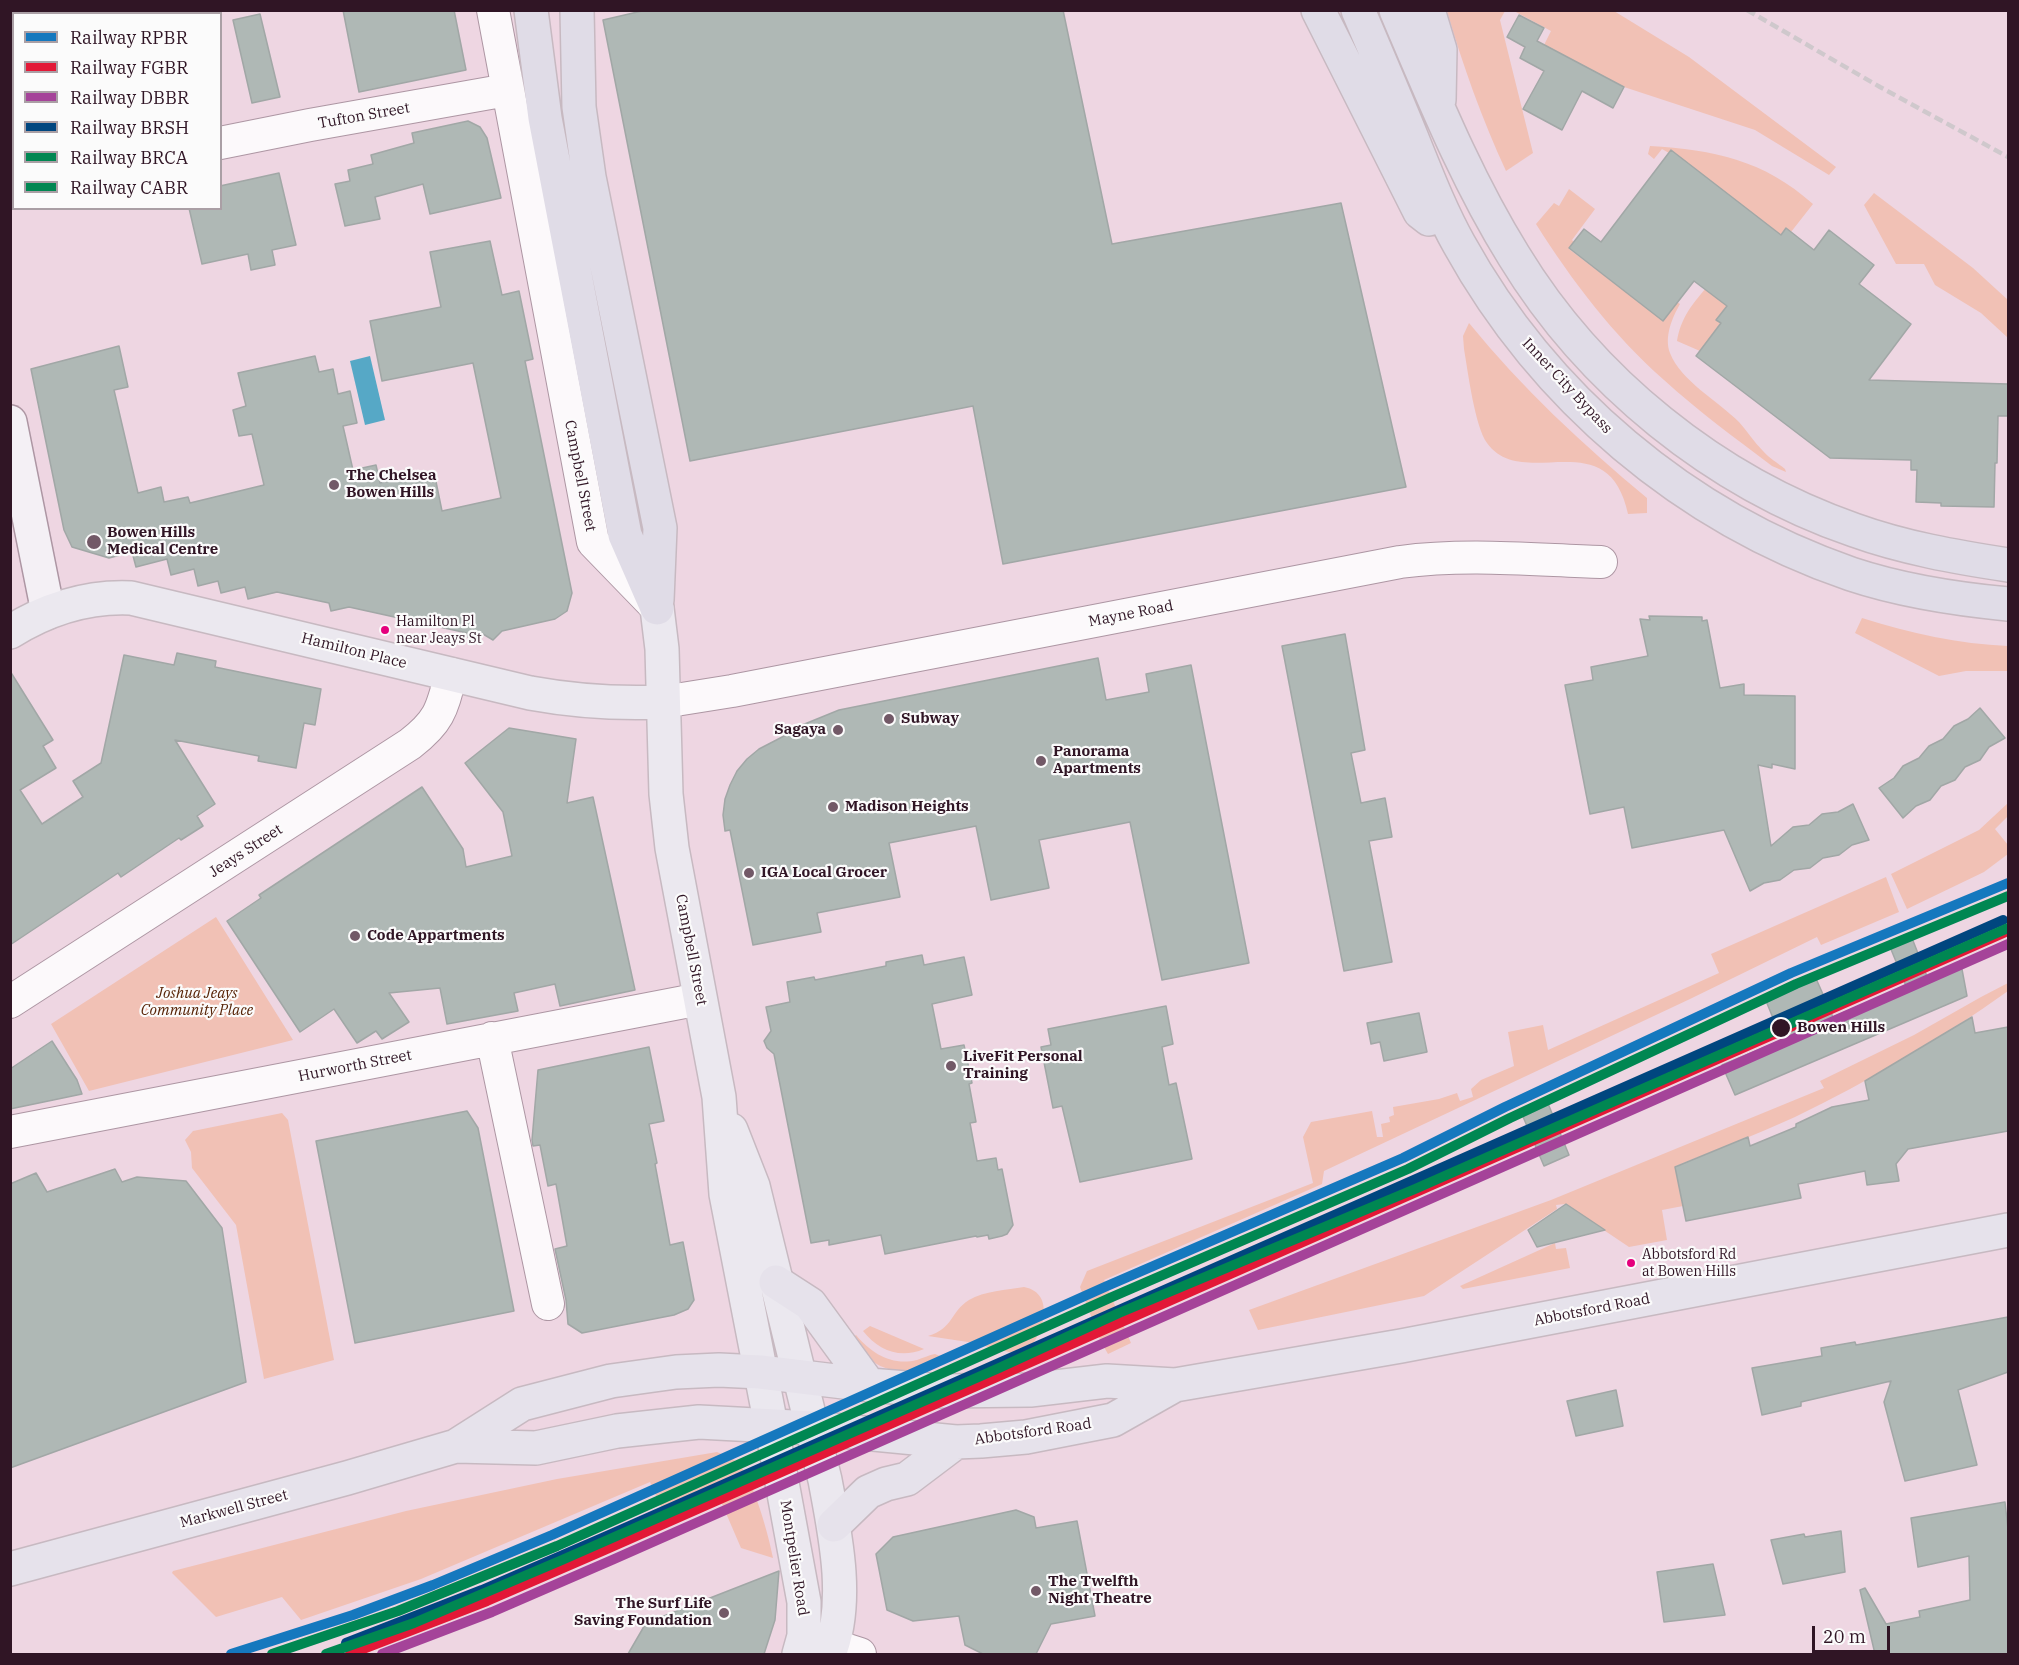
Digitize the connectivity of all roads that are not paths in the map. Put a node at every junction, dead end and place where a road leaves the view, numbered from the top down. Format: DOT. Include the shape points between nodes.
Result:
graph roads {
  1 [pos="493,10"];
  2 [pos="531,10"];
  3 [pos="577,10"];
  4 [pos="1318,10"];
  5 [pos="1358,10"];
  6 [pos="1396,10"];
  7 [pos="1428,10"];
  8 [pos="507,90"];
  9 [pos="1439,111"];
  10 [pos="222,143"];
  11 [pos="1455,237"];
  12 [pos="10,422"];
  13 [pos="1601,562"];
  14 [pos="2008,565"];
  15 [pos="2008,604"];
  16 [pos="657,608"];
  17 [pos="48,612"];
  18 [pos="10,632"];
  19 [pos="451,674"];
  20 [pos="663,702"];
  21 [pos="700,999"];
  22 [pos="10,1002"];
  23 [pos="492,1038"];
  24 [pos="718,1097"];
  25 [pos="10,1132"];
  26 [pos="2008,1230"];
  27 [pos="776,1282"];
  28 [pos="548,1304"];
  29 [pos="760,1372"];
  30 [pos="799,1376"];
  31 [pos="869,1385"];
  32 [pos="1175,1385"];
  33 [pos="771,1425"];
  34 [pos="812,1428"];
  35 [pos="956,1442"];
  36 [pos="456,1446"];
  37 [pos="834,1525"];
  38 [pos="10,1569"];
  39 [pos="825,1649"];
  1 -- 8 [label="street, Campbell Street"];
  2 -- 16 [label="highway" via="545,118 625,535"];
  3 -- 16 [label="highway" via="579,107 589,177 660,528"];
  4 -- 11 [label="highway" via="1420,212"];
  5 -- 11 [label="highway, Inner City Bypass"];
  6 -- 9 [label="highway"];
  7 -- 9 [label="highway" via="1440,50"];
  8 -- 10 [label="street, Tufton Street"];
  8 -- 16 [label="street, Campbell Street" via="593,542"];
  9 -- 14 [label="highway" via="1490,215 1540,297 1600,367 1645,409 1724,467 1808,512 1902,545"];
  11 -- 15 [label="highway, Inner City Bypass" via="1522,339 1561,384 1626,447 1699,500 1748,529 1853,574 1913,591"];
  12 -- 17 [label="main road"];
  13 -- 20 [label="street, Mayne Road" via="1470,558 1401,562"];
  16 -- 20 [label="main road, Campbell Street"];
  17 -- 18 [label="main road, Hamilton Place"];
  17 -- 19 [label="main road, Hamilton Place" via="95,599 131,598"];
  19 -- 20 [label="main road, Hamilton Place" via="557,698"];
  19 -- 22 [label="street, Jeays Street" via="439,716 411,744"];
  20 -- 21 [label="main road, Campbell Street" via="672,848"];
  21 -- 23 [label="street, Hurworth Street"];
  21 -- 24 [label="main road, Campbell Street"];
  23 -- 25 [label="street, Hurworth Street"];
  23 -- 28 [label="street"];
  24 -- 27 [label="main road, Campbell Street" via="753,1186"];
  24 -- 29 [label="main road, Campbell Street" via="726,1194"];
  26 -- 32 [label="highway, Abbotsford Road" via="1412,1344"];
  27 -- 30 [label="main road, Campbell Street"];
  27 -- 31 [label="highway" via="810,1304"];
  29 -- 30 [label="highway, Abbotsford Road"];
  29 -- 33 [label="main road, Campbell Street"];
  29 -- 36 [label="highway, Markwell Street" via="687,1371 593,1384 522,1404"];
  30 -- 31 [label="highway, Abbotsford Road"];
  30 -- 34 [label="main road, Montpelier Road"];
  31 -- 32 [label="highway, Abbotsford Road" via="1005,1391 1107,1381"];
  32 -- 35 [label="highway, Abbotsford Road" via="1113,1420 1026,1437"];
  33 -- 34 [label="highway, Markwell Street"];
  33 -- 36 [label="highway, Markwell Street" via="688,1423 617,1431 536,1448"];
  33 -- 39 [label="main road, Montpelier Road" via="804,1602"];
  34 -- 35 [label="highway, Abbotsford Road"];
  34 -- 37 [label="main road, Montpelier Road"];
  35 -- 37 [label="highway" via="907,1479 868,1492"];
  36 -- 38 [label="highway, Markwell Street"];
  37 -- 39 [label="main road, Montpelier Road" via="839,1600"];
}
